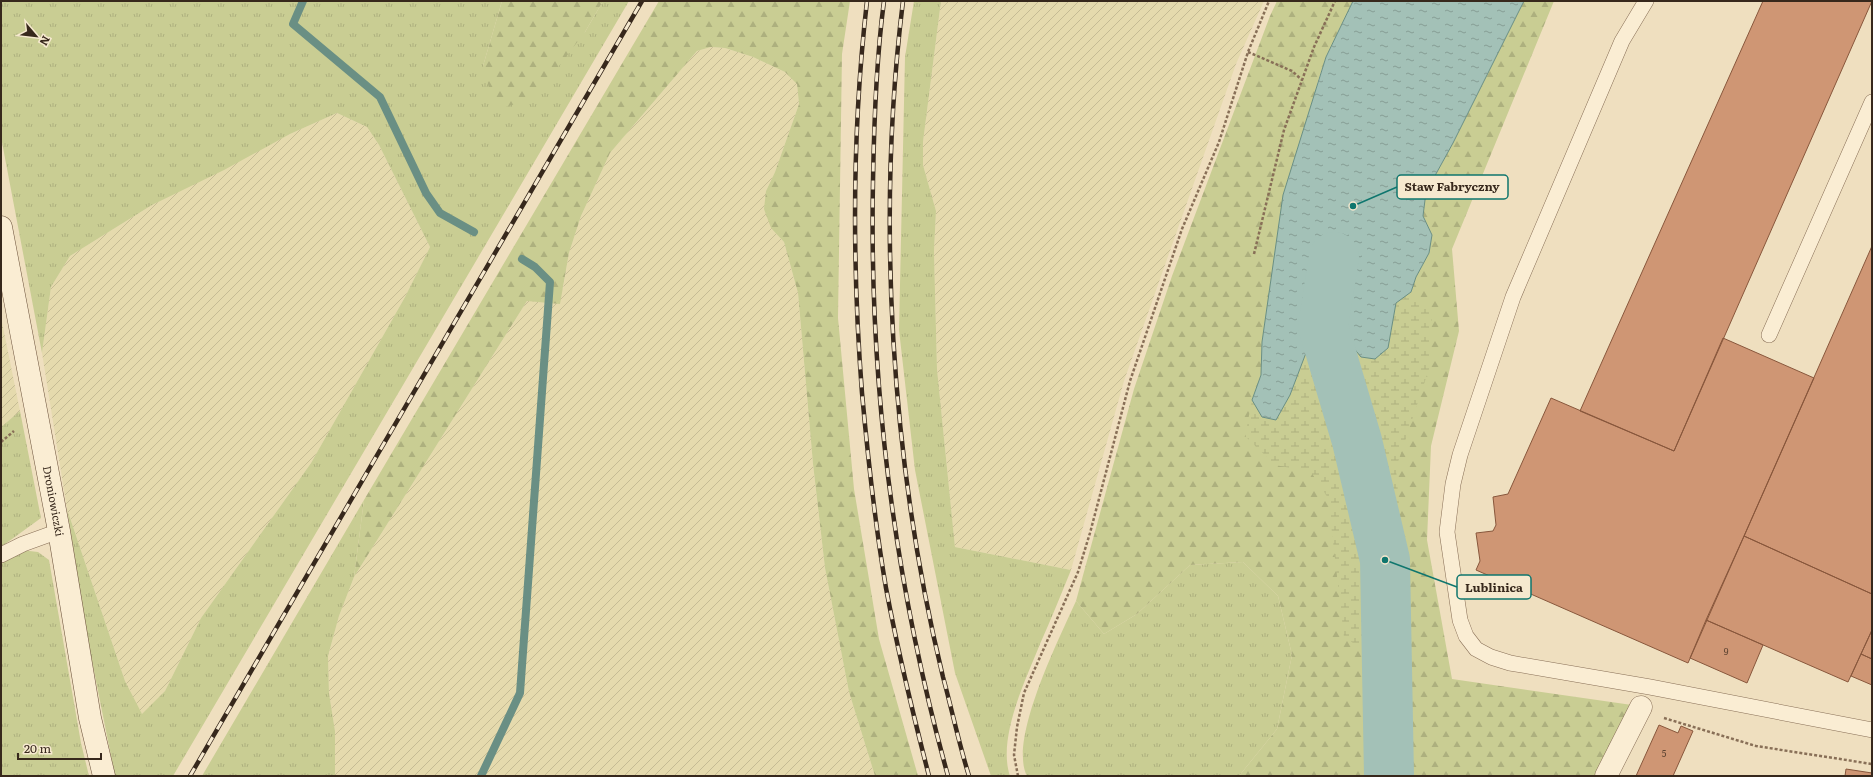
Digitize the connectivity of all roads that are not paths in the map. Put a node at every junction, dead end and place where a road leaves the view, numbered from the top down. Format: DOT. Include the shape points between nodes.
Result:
graph roads {
  1 [pos="1646,1"];
  2 [pos="1872,102"];
  3 [pos="1,227"];
  4 [pos="1769,335"];
  5 [pos="59,531"];
  6 [pos="1,555"];
  7 [pos="1650,686"];
  8 [pos="1639,710"];
  9 [pos="1872,730"];
  10 [pos="104,776"];
  11 [pos="1606,776"];
  1 -- 7 [label="lane" via="1622,41 1504,321 1460,455 1448,512 1447,532 1460,620 1466,636 1476,649 1510,663"];
  2 -- 4 [label="lane"];
  3 -- 5 [label="street, Droniowiczki"];
  5 -- 6 [label="lane"];
  5 -- 10 [label="street, Droniowiczki" via="90,718"];
  7 -- 8 [label="lane"];
  7 -- 9 [label="lane"];
  8 -- 11 [label="street"];
}
